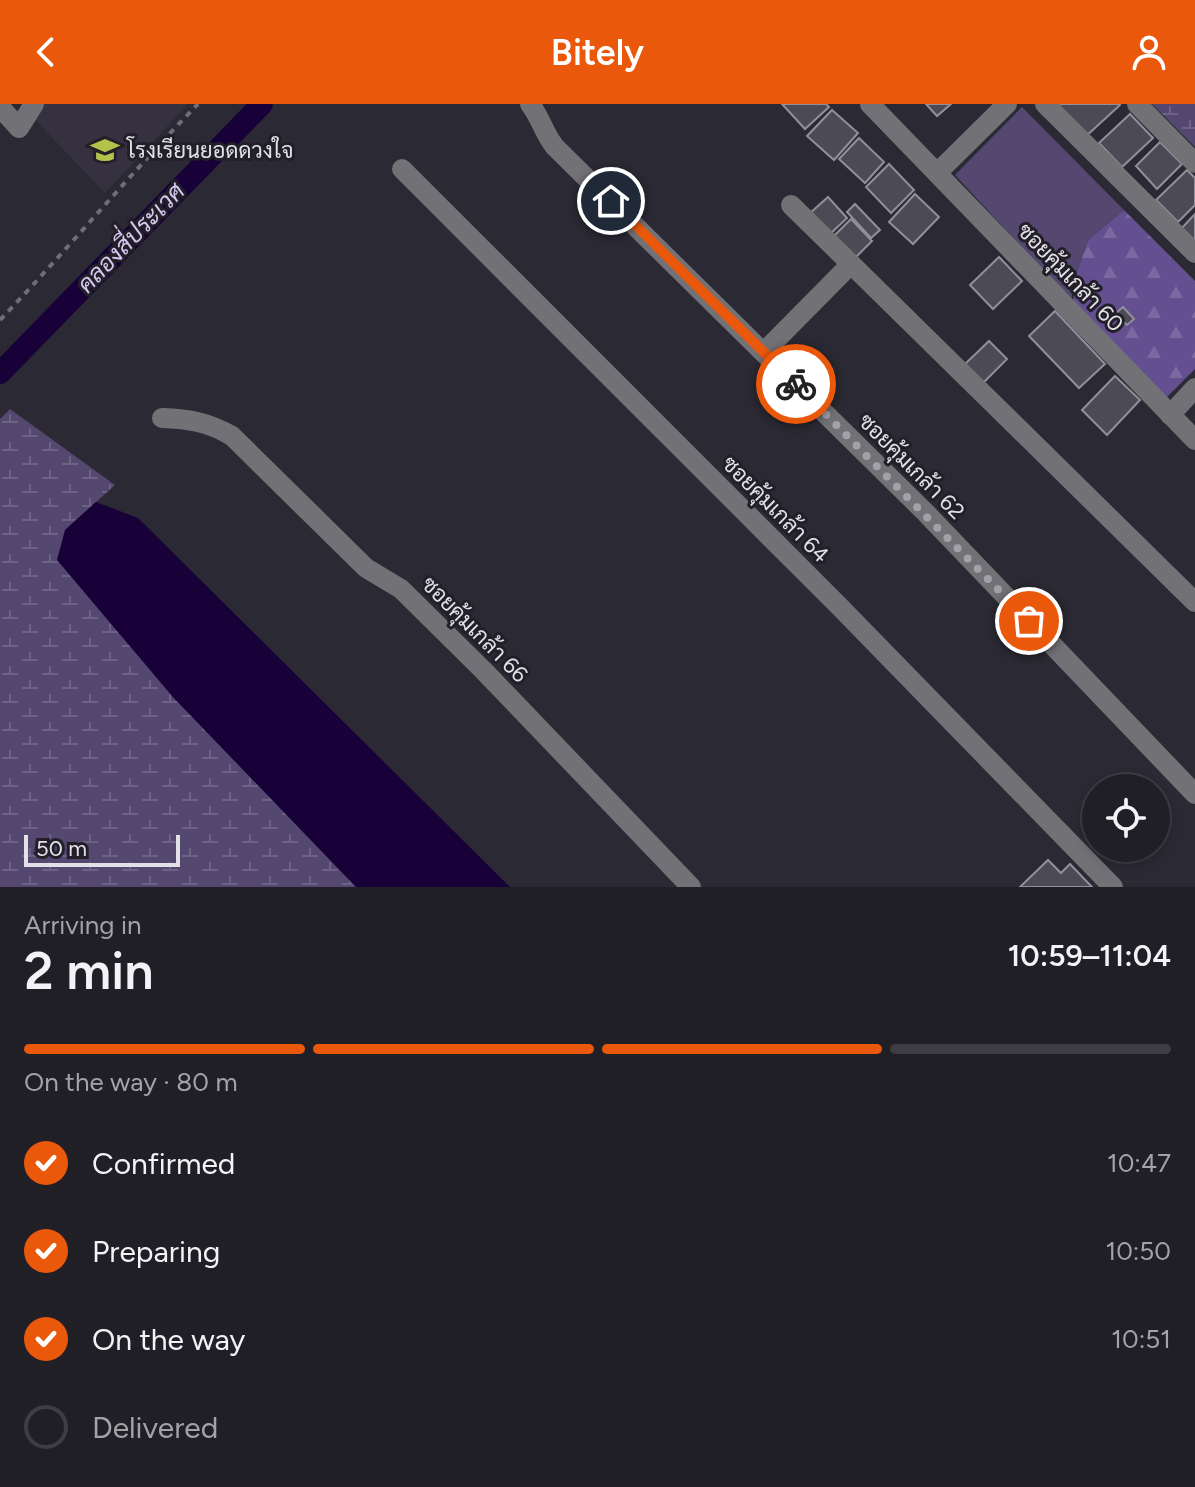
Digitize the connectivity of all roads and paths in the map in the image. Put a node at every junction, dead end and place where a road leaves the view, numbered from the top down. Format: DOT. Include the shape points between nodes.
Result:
graph roads {
  1 [pos="34,104"];
  2 [pos="198,104"];
  3 [pos="530,104"];
  4 [pos="870,104"];
  5 [pos="1007,104"];
  6 [pos="1045,104"];
  7 [pos="1137,104"];
  8 [pos="0,107"];
  9 [pos="1195,163"];
  10 [pos="402,169"];
  11 [pos="937,173"];
  12 [pos="791,205"];
  13 [pos="1195,253"];
  14 [pos="851,264"];
  15 [pos="0,320"];
  16 [pos="764,352"];
  17 [pos="1195,388"];
  18 [pos="1170,415"];
  19 [pos="162,418"];
  20 [pos="1195,440"];
  21 [pos="1195,602"];
  22 [pos="1195,794"];
  23 [pos="691,887"];
  24 [pos="1113,887"];
  1 -- 8 [label="street" via="19,128"];
  2 -- 15 [label="path"];
  3 -- 16 [label="street, ซอยคุ้มเกล้า 62" via="555,147"];
  4 -- 11 [label="street, ซอยคุ้มเกล้า 60"];
  5 -- 11 [label="street"];
  6 -- 13 [label="street"];
  7 -- 9 [label="street"];
  10 -- 24 [label="street, ซอยคุ้มเกล้า 64"];
  11 -- 18 [label="street, ซอยคุ้มเกล้า 60"];
  12 -- 14 [label="street"];
  14 -- 16 [label="street"];
  14 -- 21 [label="street"];
  16 -- 22 [label="street, ซอยคุ้มเกล้า 62"];
  17 -- 18 [label="street"];
  18 -- 20 [label="street, ซอยคุ้มเกล้า 60"];
  19 -- 23 [label="street, ซอยคุ้มเกล้า 66" via="192,419 232,436 366,568 401,589"];
}
